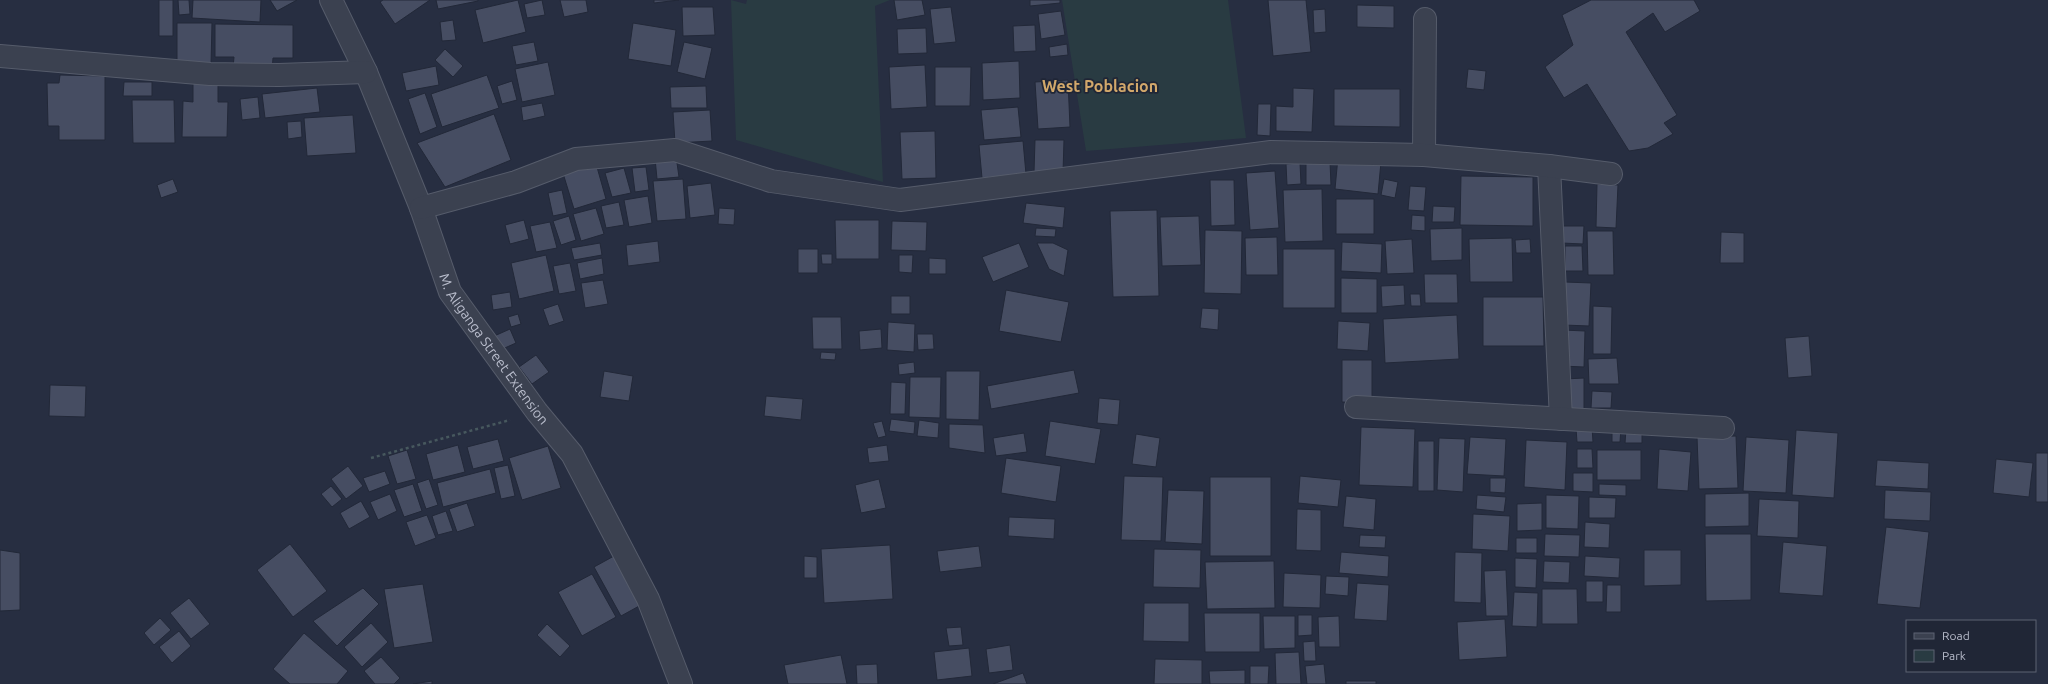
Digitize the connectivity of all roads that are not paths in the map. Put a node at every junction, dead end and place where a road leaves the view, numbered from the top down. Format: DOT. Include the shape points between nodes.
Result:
graph roads {
  1 [pos="331,0"];
  2 [pos="1425,19"];
  3 [pos="0,56"];
  4 [pos="366,72"];
  5 [pos="1424,155"];
  6 [pos="1549,166"];
  7 [pos="1611,174"];
  8 [pos="421,208"];
  9 [pos="1356,407"];
  10 [pos="1561,419"];
  11 [pos="1723,428"];
  12 [pos="681,684"];
  1 -- 4 [label="street, M. Aliganga Street Extension"];
  2 -- 5 [label="street"];
  3 -- 4 [label="street" via="210,74"];
  4 -- 8 [label="street, M. Aliganga Street Extension"];
  5 -- 6 [label="street"];
  5 -- 8 [label="street" via="1271,152 900,200 771,181 675,150 576,159 516,182"];
  6 -- 7 [label="street"];
  6 -- 10 [label="street"];
  8 -- 12 [label="street, M. Aliganga Street Extension" via="450,292 537,412 572,454 648,599"];
  9 -- 10 [label="street"];
  10 -- 11 [label="street"];
}
